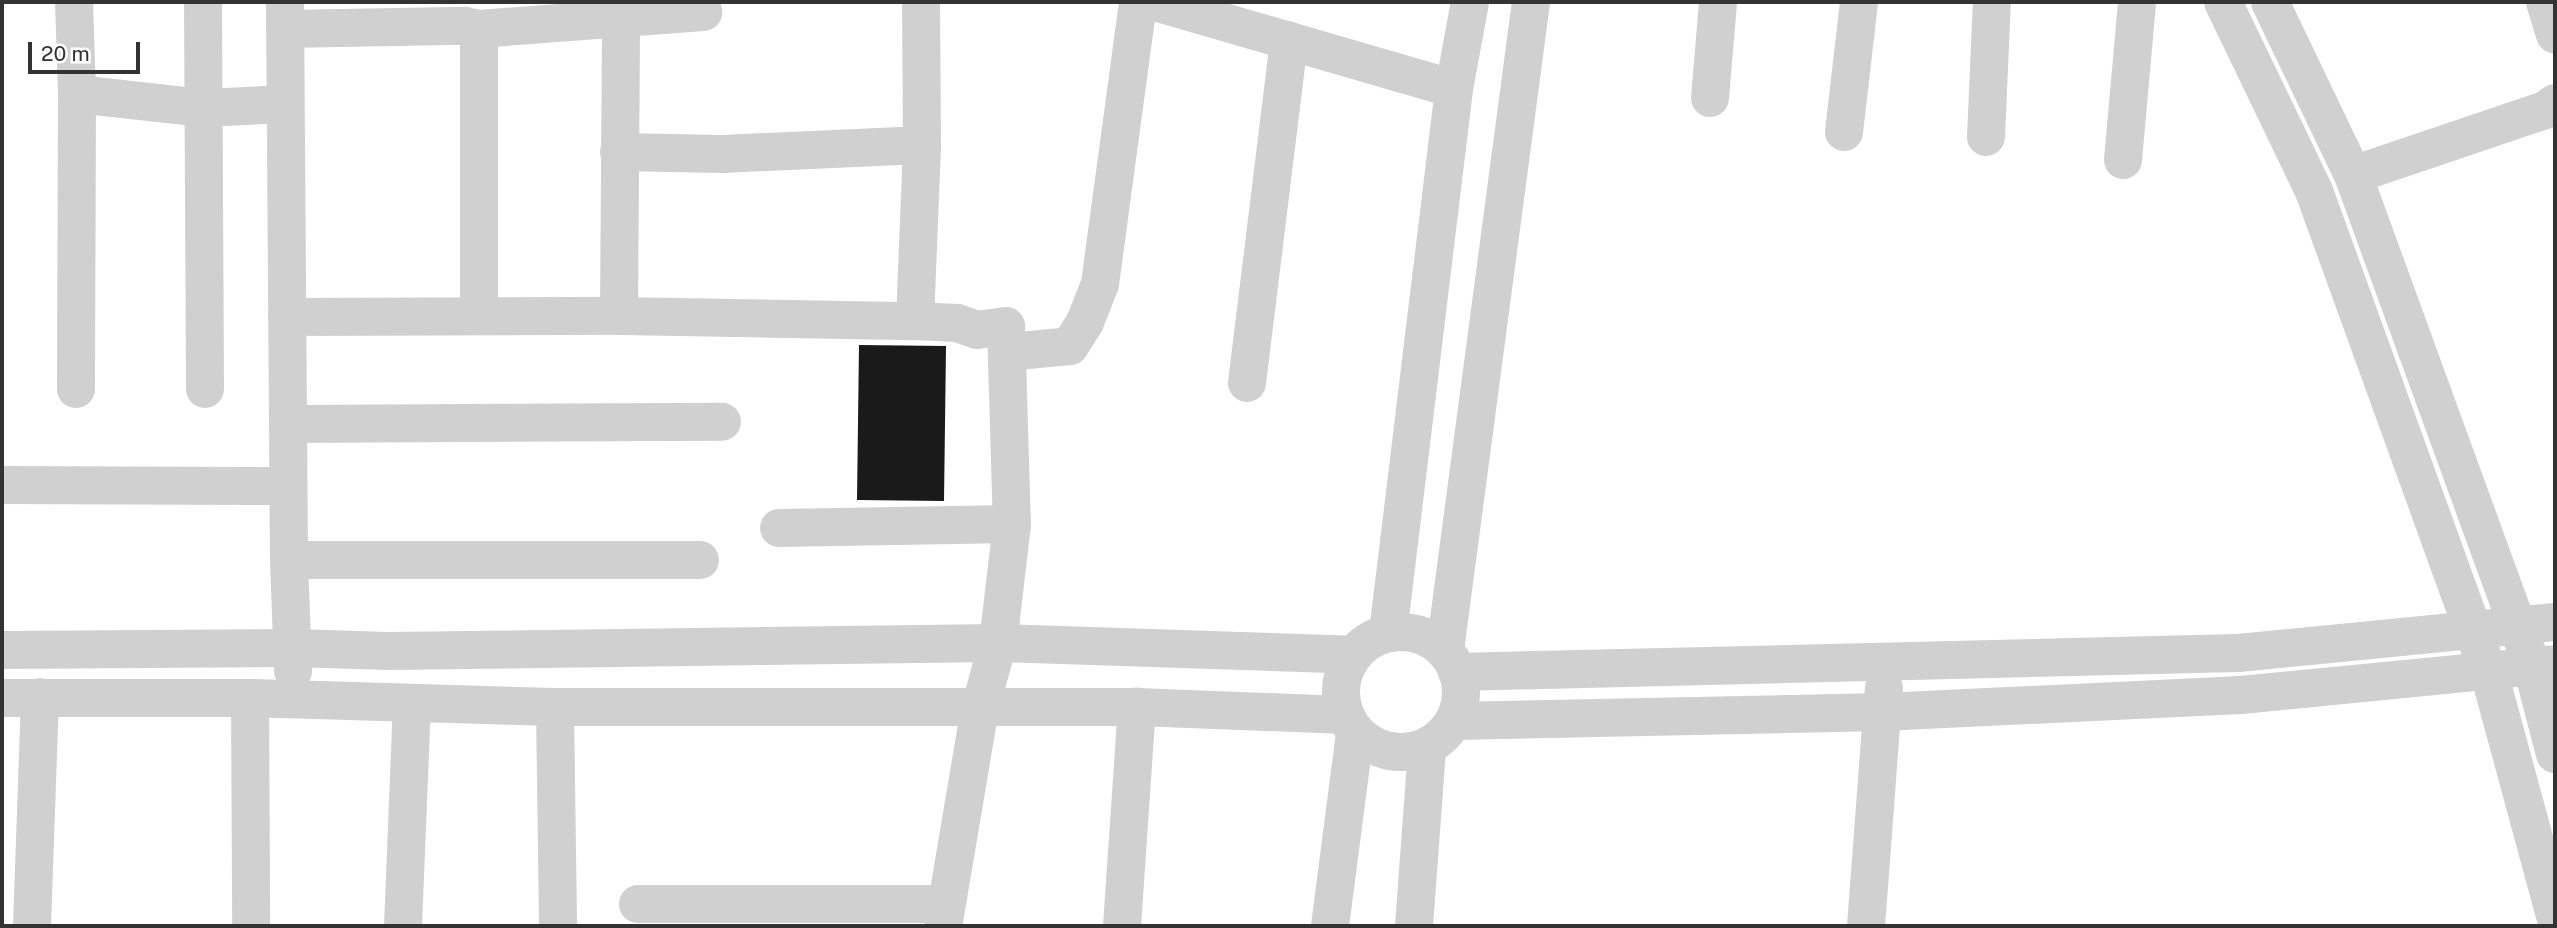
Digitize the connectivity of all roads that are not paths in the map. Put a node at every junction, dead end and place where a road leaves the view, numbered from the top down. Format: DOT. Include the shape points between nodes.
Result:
graph roads {
  1 [pos="74,2"];
  2 [pos="203,2"];
  3 [pos="921,2"];
  4 [pos="1138,2"];
  5 [pos="1156,2"];
  6 [pos="1469,2"];
  7 [pos="1531,2"];
  8 [pos="1718,2"];
  9 [pos="1859,2"];
  10 [pos="1992,2"];
  11 [pos="2137,2"];
  12 [pos="2223,2"];
  13 [pos="2270,2"];
  14 [pos="2545,2"];
  15 [pos="703,12"];
  16 [pos="285,15"];
  17 [pos="621,18"];
  18 [pos="470,19"];
  19 [pos="2555,34"];
  20 [pos="1289,41"];
  21 [pos="1454,89"];
  22 [pos="77,94"];
  23 [pos="1710,98"];
  24 [pos="2555,103"];
  25 [pos="285,104"];
  26 [pos="204,108"];
  27 [pos="1844,132"];
  28 [pos="1986,137"];
  29 [pos="922,145"];
  30 [pos="619,152"];
  31 [pos="2123,160"];
  32 [pos="2353,174"];
  33 [pos="479,316"];
  34 [pos="619,316"];
  35 [pos="287,317"];
  36 [pos="915,321"];
  37 [pos="1008,352"];
  38 [pos="1247,383"];
  39 [pos="76,389"];
  40 [pos="205,389"];
  41 [pos="722,422"];
  42 [pos="288,424"];
  43 [pos="2,485"];
  44 [pos="288,486"];
  45 [pos="1012,524"];
  46 [pos="779,528"];
  47 [pos="289,560"];
  48 [pos="700,560"];
  49 [pos="2555,622"];
  50 [pos="2516,625"];
  51 [pos="2472,630"];
  52 [pos="1388,633"];
  53 [pos="998,643"];
  54 [pos="294,648"];
  55 [pos="2,650"];
  56 [pos="1353,655"];
  57 [pos="1451,661"];
  58 [pos="1886,663"];
  59 [pos="2543,665"];
  60 [pos="2487,670"];
  61 [pos="40,697"];
  62 [pos="2,698"];
  63 [pos="250,698"];
  64 [pos="291,700"];
  65 [pos="412,704"];
  66 [pos="555,707"];
  67 [pos="1137,707"];
  68 [pos="980,708"];
  69 [pos="1882,712"];
  70 [pos="1454,721"];
  71 [pos="1350,724"];
  72 [pos="1427,748"];
  73 [pos="2555,754"];
  74 [pos="638,904"];
  75 [pos="944,915"];
  76 [pos="2555,916"];
  77 [pos="32,926"];
  78 [pos="251,926"];
  79 [pos="403,926"];
  80 [pos="558,926"];
  81 [pos="1122,926"];
  82 [pos="1330,926"];
  83 [pos="1414,926"];
  84 [pos="1866,926"];
  1 -- 22 [label="street"];
  2 -- 26 [label="street"];
  3 -- 29 [label="street"];
  4 -- 37 [label="street" via="1100,284 1086,322 1070,346"];
  5 -- 20 [label="street"];
  6 -- 21 [label="street"];
  7 -- 57 [label="street"];
  8 -- 23 [label="street"];
  9 -- 27 [label="street"];
  10 -- 28 [label="street"];
  11 -- 31 [label="street"];
  12 -- 51 [label="street" via="2314,191"];
  13 -- 32 [label="street"];
  14 -- 19 [label="street"];
  15 -- 17 [label="street"];
  16 -- 18 [label="street"];
  16 -- 25 [label="street"];
  17 -- 18 [label="street"];
  17 -- 30 [label="street"];
  18 -- 33 [label="street"];
  20 -- 21 [label="street"];
  20 -- 38 [label="street"];
  21 -- 52 [label="street"];
  22 -- 26 [label="street"];
  22 -- 39 [label="street"];
  24 -- 32 [label="street"];
  25 -- 26 [label="street"];
  25 -- 35 [label="street"];
  26 -- 40 [label="street"];
  29 -- 30 [label="street" via="722,154"];
  29 -- 36 [label="street"];
  30 -- 34 [label="street"];
  32 -- 50 [label="street"];
  33 -- 34 [label="street"];
  33 -- 35 [label="street"];
  34 -- 36 [label="street"];
  35 -- 42 [label="street"];
  36 -- 37 [label="street" via="957,323 977,330 1006,326"];
  37 -- 45 [label="street"];
  41 -- 42 [label="street"];
  42 -- 44 [label="street"];
  43 -- 44 [label="street"];
  44 -- 47 [label="street"];
  45 -- 46 [label="street"];
  45 -- 53 [label="street"];
  47 -- 48 [label="street"];
  47 -- 54 [label="street"];
  49 -- 50 [label="street"];
  50 -- 51 [label="street"];
  50 -- 59 [label="street"];
  51 -- 58 [label="street" via="2238,653"];
  51 -- 60 [label="street"];
  52 -- 56 [label="street" via="1368,641"];
  52 -- 57 [label="street" via="1429,638"];
  53 -- 54 [label="street" via="388,651"];
  53 -- 56 [label="street"];
  53 -- 68 [label="street"];
  54 -- 55 [label="street"];
  54 -- 64 [label="street"];
  56 -- 71 [label="street" via="1340,694"];
  57 -- 58 [label="street"];
  57 -- 70 [label="street" via="1461,684 1461,703"];
  58 -- 69 [label="street"];
  59 -- 60 [label="street"];
  59 -- 73 [label="street"];
  60 -- 69 [label="street" via="2241,695"];
  60 -- 76 [label="street"];
  61 -- 62 [label="street"];
  61 -- 63 [label="street"];
  61 -- 77 [label="street"];
  63 -- 64 [label="street"];
  63 -- 78 [label="street"];
  64 -- 65 [label="street"];
  65 -- 66 [label="street"];
  65 -- 79 [label="street"];
  66 -- 68 [label="street"];
  66 -- 80 [label="street"];
  67 -- 68 [label="street"];
  67 -- 71 [label="street"];
  67 -- 81 [label="street"];
  68 -- 75 [label="street"];
  69 -- 70 [label="street"];
  69 -- 84 [label="street"];
  70 -- 72 [label="street" via="1443,737"];
  71 -- 72 [label="street" via="1371,746 1389,752"];
  71 -- 82 [label="street"];
  72 -- 83 [label="street"];
  74 -- 75 [label="street"];
}
